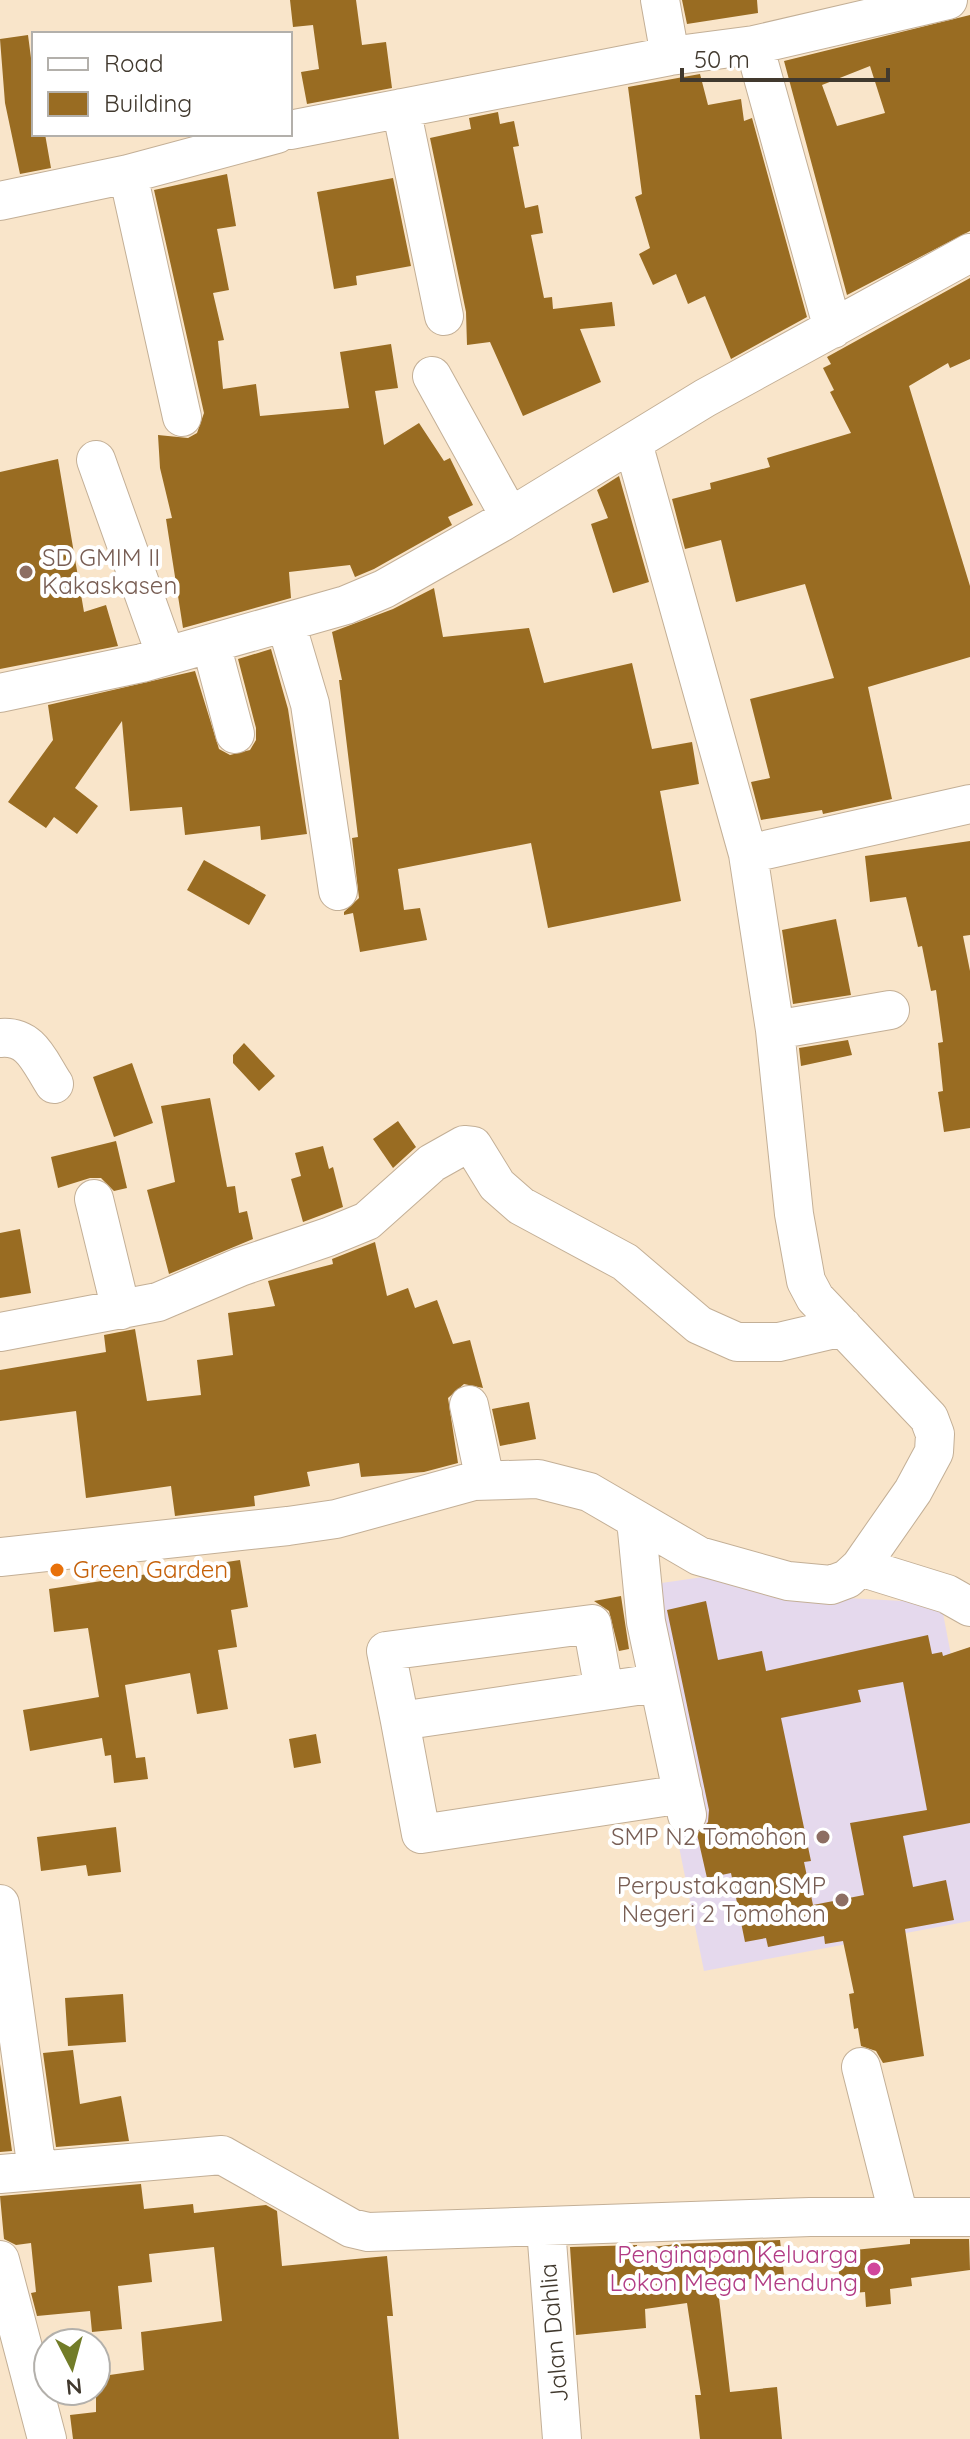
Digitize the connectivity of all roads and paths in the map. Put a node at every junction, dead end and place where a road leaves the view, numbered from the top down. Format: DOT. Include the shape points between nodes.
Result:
graph roads {
  1 [pos="660,0"];
  2 [pos="948,0"];
  3 [pos="754,45"];
  4 [pos="670,56"];
  5 [pos="401,108"];
  6 [pos="292,130"];
  7 [pos="270,136"];
  8 [pos="128,174"];
  9 [pos="0,201"];
  10 [pos="970,253"];
  11 [pos="444,316"];
  12 [pos="833,329"];
  13 [pos="432,376"];
  14 [pos="182,417"];
  15 [pos="633,443"];
  16 [pos="96,460"];
  17 [pos="510,517"];
  18 [pos="286,623"];
  19 [pos="211,644"];
  20 [pos="166,656"];
  21 [pos="0,693"];
  22 [pos="235,734"];
  23 [pos="970,804"];
  24 [pos="748,854"];
  25 [pos="338,891"];
  26 [pos="890,1010"];
  27 [pos="775,1030"];
  28 [pos="0,1038"];
  29 [pos="54,1084"];
  30 [pos="94,1199"];
  31 [pos="121,1310"];
  32 [pos="843,1327"];
  33 [pos="0,1332"];
  34 [pos="469,1405"];
  35 [pos="485,1480"];
  36 [pos="636,1520"];
  37 [pos="0,1557"];
  38 [pos="860,1567"];
  39 [pos="970,1607"];
  40 [pos="657,1683"];
  41 [pos="604,1690"];
  42 [pos="400,1721"];
  43 [pos="0,1904"];
  44 [pos="9,2039"];
  45 [pos="861,2067"];
  46 [pos="18,2172"];
  47 [pos="899,2217"];
  48 [pos="970,2217"];
  49 [pos="546,2228"];
  50 [pos="0,2260"];
  51 [pos="47,2439"];
  52 [pos="562,2439"];
  1 -- 4 [label="street"];
  2 -- 3 [label="street"];
  3 -- 4 [label="street"];
  3 -- 12 [label="street"];
  4 -- 5 [label="street"];
  5 -- 6 [label="street"];
  5 -- 11 [label="street"];
  7 -- 8 [label="street"];
  8 -- 9 [label="street"];
  8 -- 14 [label="street"];
  10 -- 12 [label="street"];
  12 -- 15 [label="street"];
  13 -- 17 [label="street"];
  15 -- 17 [label="street"];
  15 -- 24 [label="street"];
  16 -- 20 [label="street"];
  17 -- 18 [label="street" via="384,589"];
  18 -- 19 [label="street"];
  18 -- 25 [label="street" via="310,704"];
  19 -- 20 [label="street"];
  19 -- 22 [label="street"];
  20 -- 21 [label="street"];
  23 -- 24 [label="street"];
  24 -- 27 [label="street"];
  26 -- 27 [label="street"];
  27 -- 32 [label="street" via="806,1281"];
  28 -- 29 [label="street" via="28,1043"];
  30 -- 31 [label="street"];
  31 -- 32 [label="street" via="158,1302 367,1221 432,1163 464,1145 473,1146 497,1185 521,1206 625,1262 699,1325 737,1342 779,1342"];
  31 -- 33 [label="street"];
  32 -- 38 [label="street" via="919,1405 935,1434 934,1452 913,1491"];
  34 -- 35 [label="street"];
  35 -- 36 [label="street" via="556,1482 589,1492"];
  35 -- 37 [label="street" via="336,1519"];
  36 -- 38 [label="street" via="699,1556 788,1581 831,1585"];
  36 -- 40 [label="street"];
  38 -- 39 [label="street" via="947,1594"];
  40 -- 41 [label="street"];
  40 -- 42 [label="street" via="685,1804 421,1834"];
  41 -- 42 [label="street"];
  41 -- 42 [label="street" via="592,1624 386,1651"];
  43 -- 44 [label="street"];
  44 -- 46 [label="street"];
  45 -- 47 [label="street"];
  46 -- 49 [label="street" via="222,2155 351,2228 368,2232"];
  47 -- 48 [label="street"];
  47 -- 49 [label="street"];
  49 -- 52 [label="street, Jalan Dahlia"];
  50 -- 51 [label="street"];
}
